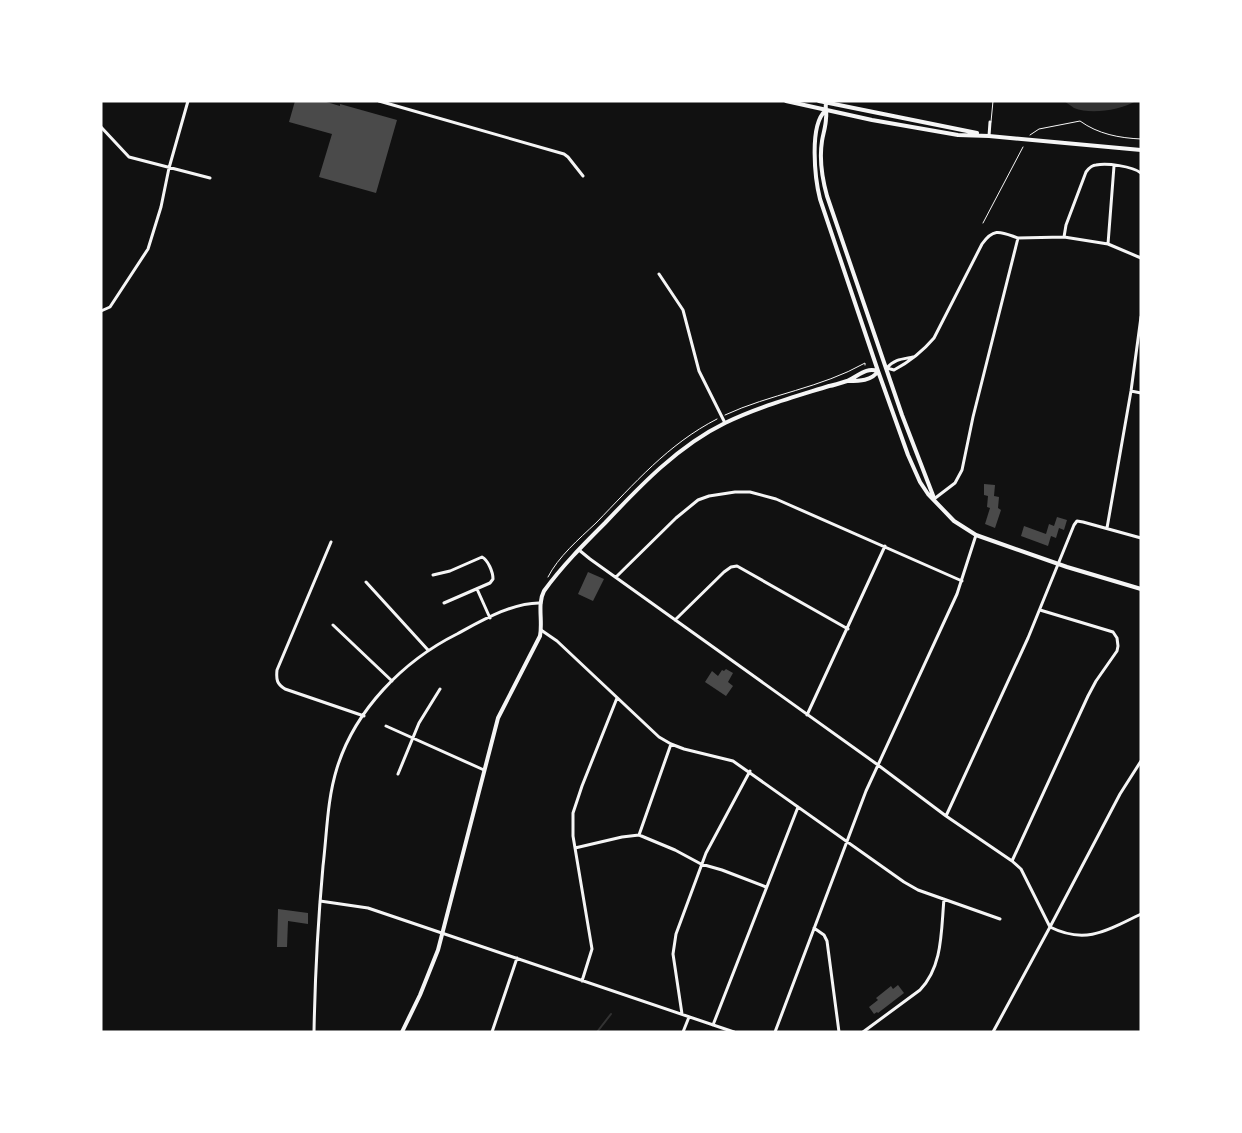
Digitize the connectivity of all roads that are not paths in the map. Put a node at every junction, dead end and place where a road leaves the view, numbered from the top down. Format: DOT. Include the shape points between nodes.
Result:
graph roads {
  1 [pos="188,101"];
  2 [pos="379,101"];
  3 [pos="786,101"];
  4 [pos="819,101"];
  5 [pos="993,101"];
  6 [pos="826,103"];
  7 [pos="825,111"];
  8 [pos="990,122"];
  9 [pos="101,127"];
  10 [pos="989,136"];
  11 [pos="1141,150"];
  12 [pos="1114,166"];
  13 [pos="169,168"];
  14 [pos="1141,172"];
  15 [pos="583,176"];
  16 [pos="210,178"];
  17 [pos="1064,237"];
  18 [pos="1018,238"];
  19 [pos="1108,244"];
  20 [pos="1141,258"];
  21 [pos="659,274"];
  22 [pos="101,311"];
  23 [pos="1141,317"];
  24 [pos="913,357"];
  25 [pos="887,368"];
  26 [pos="878,371"];
  27 [pos="848,381"];
  28 [pos="1131,391"];
  29 [pos="1141,393"];
  30 [pos="725,423"];
  31 [pos="934,499"];
  32 [pos="1106,528"];
  33 [pos="976,534"];
  34 [pos="1141,538"];
  35 [pos="332,542"];
  36 [pos="884,546"];
  37 [pos="579,550"];
  38 [pos="1059,564"];
  39 [pos="433,575"];
  40 [pos="616,577"];
  41 [pos="962,580"];
  42 [pos="366,582"];
  43 [pos="477,589"];
  44 [pos="1141,590"];
  45 [pos="444,603"];
  46 [pos="541,603"];
  47 [pos="1040,610"];
  48 [pos="490,618"];
  49 [pos="675,620"];
  50 [pos="333,625"];
  51 [pos="848,629"];
  52 [pos="541,630"];
  53 [pos="428,650"];
  54 [pos="392,681"];
  55 [pos="440,689"];
  56 [pos="617,698"];
  57 [pos="807,715"];
  58 [pos="364,716"];
  59 [pos="386,726"];
  60 [pos="413,739"];
  61 [pos="671,744"];
  62 [pos="1141,761"];
  63 [pos="878,765"];
  64 [pos="484,770"];
  65 [pos="750,771"];
  66 [pos="398,774"];
  67 [pos="798,807"];
  68 [pos="946,816"];
  69 [pos="639,836"];
  70 [pos="847,842"];
  71 [pos="575,848"];
  72 [pos="1012,861"];
  73 [pos="701,864"];
  74 [pos="766,887"];
  75 [pos="944,899"];
  76 [pos="320,901"];
  77 [pos="1141,914"];
  78 [pos="1000,919"];
  79 [pos="1050,927"];
  80 [pos="814,928"];
  81 [pos="443,933"];
  82 [pos="517,958"];
  83 [pos="582,980"];
  84 [pos="682,1014"];
  85 [pos="689,1017"];
  86 [pos="712,1025"];
  87 [pos="314,1032"];
  88 [pos="402,1032"];
  89 [pos="492,1032"];
  90 [pos="683,1032"];
  91 [pos="734,1032"];
  92 [pos="775,1032"];
  93 [pos="839,1032"];
  94 [pos="863,1032"];
  95 [pos="993,1032"];
  1 -- 13 [label="street"];
  2 -- 15 [label="street" via="564,154"];
  3 -- 7 [label="street"];
  4 -- 6 [label="street"];
  5 -- 8 [label="lane"];
  6 -- 7 [label="street"];
  6 -- 10 [label="street"];
  7 -- 10 [label="street" via="958,135"];
  7 -- 25 [label="street" via="821,157 824,183"];
  7 -- 26 [label="street" via="821,115 815,145 817,186"];
  8 -- 10 [label="street"];
  9 -- 13 [label="street" via="129,157"];
  10 -- 11 [label="street"];
  12 -- 14 [label="street"];
  12 -- 17 [label="street" via="1096,165 1086,172"];
  12 -- 19 [label="street"];
  13 -- 16 [label="street"];
  13 -- 22 [label="street" via="164,198 148,250 110,307"];
  17 -- 18 [label="street"];
  17 -- 19 [label="street"];
  18 -- 24 [label="street" via="994,232 988,236 934,338"];
  18 -- 31 [label="street" via="962,470 955,483"];
  19 -- 20 [label="street"];
  21 -- 30 [label="street" via="683,310 700,371"];
  23 -- 28 [label="street"];
  24 -- 25 [label="street" via="900,359"];
  24 -- 25 [label="street" via="894,370"];
  25 -- 26 [label="street"];
  25 -- 31 [label="street"];
  26 -- 27 [label="street" via="866,370"];
  26 -- 27 [label="street" via="869,379"];
  26 -- 31 [label="street" via="908,455 920,482"];
  27 -- 30 [label="street" via="784,400"];
  28 -- 29 [label="street"];
  28 -- 32 [label="street"];
  30 -- 37 [label="street" via="671,458"];
  31 -- 33 [label="street" via="954,521"];
  32 -- 34 [label="street"];
  32 -- 38 [label="street" via="1077,521"];
  33 -- 38 [label="street"];
  33 -- 41 [label="street"];
  35 -- 58 [label="street" via="276,678 285,689"];
  36 -- 40 [label="street" via="776,499 750,492 735,492 709,496 687,507"];
  36 -- 41 [label="street"];
  36 -- 51 [label="street"];
  37 -- 40 [label="street"];
  37 -- 46 [label="street" via="544,590"];
  38 -- 44 [label="street"];
  38 -- 47 [label="street"];
  39 -- 43 [label="street" via="482,557 486,559 493,579"];
  40 -- 49 [label="street"];
  41 -- 63 [label="street"];
  42 -- 53 [label="street"];
  43 -- 45 [label="street"];
  43 -- 48 [label="street"];
  46 -- 48 [label="street" via="521,604"];
  46 -- 52 [label="street"];
  47 -- 68 [label="street"];
  47 -- 72 [label="street" via="1113,632 1118,646 1088,696"];
  48 -- 53 [label="street"];
  49 -- 51 [label="street" via="724,572 731,566 737,566"];
  49 -- 57 [label="street"];
  50 -- 54 [label="street"];
  51 -- 57 [label="street"];
  52 -- 56 [label="street" via="558,641"];
  52 -- 64 [label="street" via="498,718"];
  53 -- 54 [label="street"];
  54 -- 58 [label="street"];
  55 -- 60 [label="street"];
  56 -- 61 [label="street" via="651,731"];
  56 -- 71 [label="street" via="576,802 572,825"];
  57 -- 63 [label="street"];
  58 -- 76 [label="street" via="344,749 332,785"];
  59 -- 60 [label="street"];
  60 -- 64 [label="street"];
  60 -- 66 [label="street"];
  61 -- 65 [label="street" via="733,761"];
  61 -- 69 [label="street"];
  62 -- 79 [label="street" via="1120,794"];
  63 -- 68 [label="street"];
  63 -- 70 [label="street"];
  64 -- 81 [label="street"];
  65 -- 67 [label="street"];
  65 -- 73 [label="street"];
  67 -- 70 [label="street"];
  67 -- 74 [label="street"];
  68 -- 72 [label="street"];
  69 -- 71 [label="street"];
  69 -- 73 [label="street"];
  70 -- 75 [label="street" via="904,882"];
  70 -- 80 [label="street"];
  71 -- 83 [label="street" via="592,949"];
  72 -- 79 [label="street" via="1021,869"];
  73 -- 74 [label="street"];
  73 -- 84 [label="street" via="674,944 674,967"];
  74 -- 86 [label="street"];
  75 -- 78 [label="street"];
  75 -- 94 [label="street" via="939,953 927,982"];
  76 -- 81 [label="street" via="368,908"];
  76 -- 87 [label="street"];
  77 -- 79 [label="street" via="1109,930 1090,935 1070,935"];
  79 -- 95 [label="street"];
  80 -- 92 [label="street"];
  80 -- 93 [label="street" via="828,941"];
  81 -- 82 [label="street"];
  81 -- 88 [label="street"];
  82 -- 83 [label="street"];
  82 -- 89 [label="street"];
  83 -- 84 [label="street"];
  84 -- 85 [label="street"];
  85 -- 86 [label="street"];
  85 -- 90 [label="street"];
  86 -- 91 [label="street"];
}
